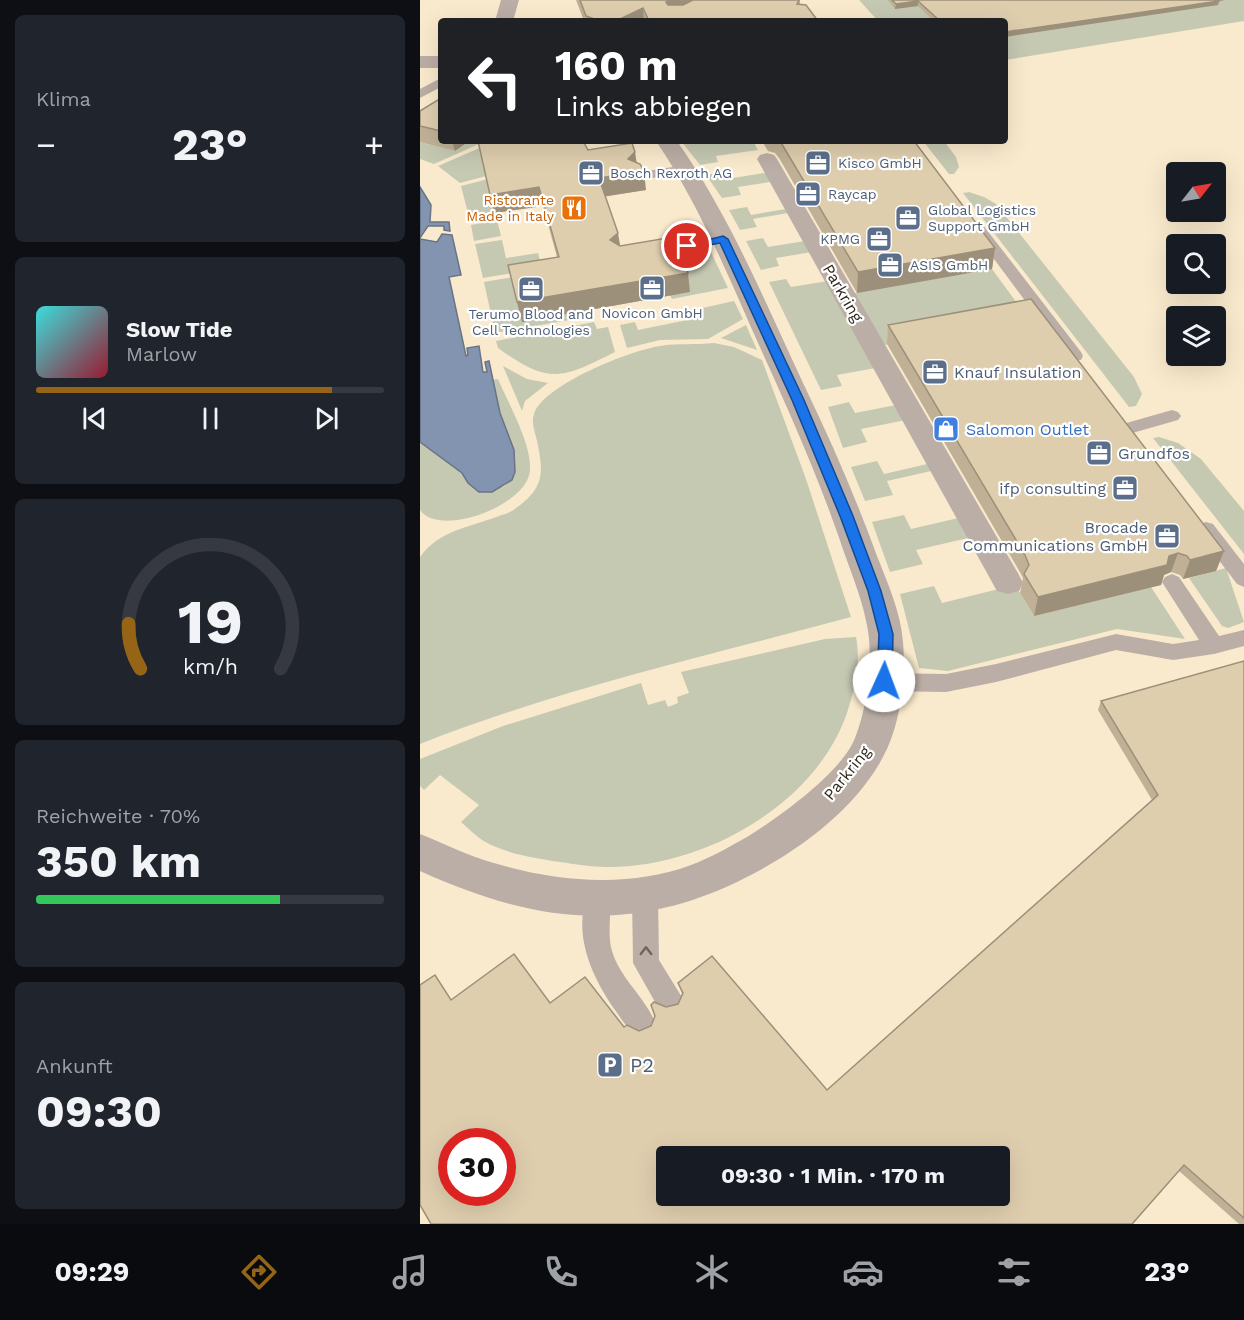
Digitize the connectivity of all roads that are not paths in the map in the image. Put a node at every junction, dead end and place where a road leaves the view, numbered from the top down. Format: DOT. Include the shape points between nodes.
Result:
graph roads {
  1 [pos="510,0"];
  2 [pos="505,18"];
  3 [pos="420,62"];
  4 [pos="438,62"];
  5 [pos="438,84"];
  6 [pos="420,94"];
  7 [pos="668,144"];
  8 [pos="767,159"];
  9 [pos="686,169"];
  10 [pos="640,176"];
  11 [pos="970,218"];
  12 [pos="723,239"];
  13 [pos="634,256"];
  14 [pos="1085,370"];
  15 [pos="1172,416"];
  16 [pos="1143,447"];
  17 [pos="1194,513"];
  18 [pos="1244,579"];
  19 [pos="1172,582"];
  20 [pos="1008,583"];
  21 [pos="1242,643"];
  22 [pos="1214,646"];
  23 [pos="884,681"];
  24 [pos="420,853"];
  25 [pos="645,897"];
  26 [pos="598,900"];
  27 [pos="669,999"];
  28 [pos="641,1022"];
  1 -- 2 [label="street"];
  3 -- 4 [label="street"];
  5 -- 6 [label="lane"];
  7 -- 9 [label="street, Parkring"];
  8 -- 20 [label="street, Parkring"];
  9 -- 10 [label="lane"];
  9 -- 12 [label="street, Parkring"];
  11 -- 14 [label="lane"];
  12 -- 13 [label="lane"];
  12 -- 23 [label="street, Parkring" via="821,453 874,591 886,634"];
  15 -- 16 [label="lane" via="1125,423"];
  17 -- 18 [label="lane"];
  19 -- 22 [label="lane"];
  21 -- 22 [label="lane"];
  22 -- 23 [label="lane" via="1173,652 1116,642 946,683"];
  23 -- 25 [label="street, Parkring" via="872,744 812,815 729,868"];
  24 -- 26 [label="street, Parkring" via="505,886"];
  25 -- 26 [label="street, Parkring"];
  27 -- 25 [label="lane, one-way" via="646,963"];
  26 -- 28 [label="lane" via="595,914 599,954 609,980"];
}
